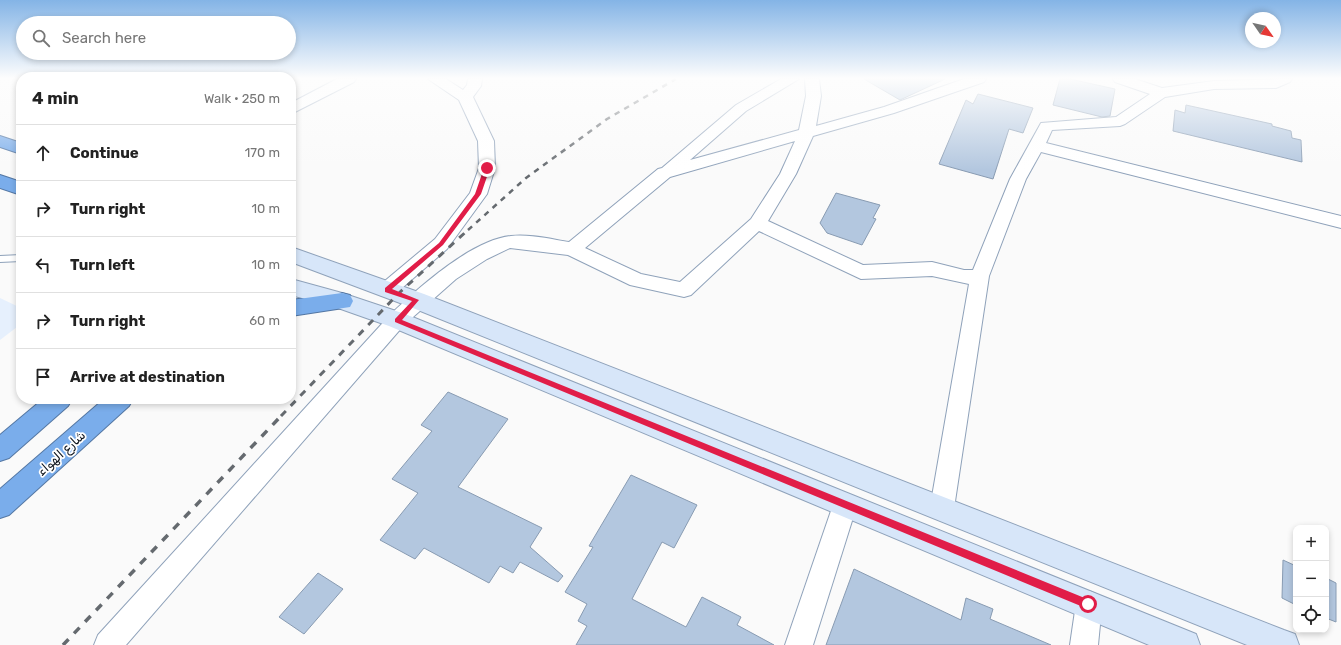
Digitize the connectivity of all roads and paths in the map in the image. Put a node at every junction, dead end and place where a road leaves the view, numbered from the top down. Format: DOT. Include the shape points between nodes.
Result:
graph roads {
  1 [pos="479,109"];
  2 [pos="740,109"];
  3 [pos="811,109"];
  4 [pos="892,109"];
  5 [pos="1137,109"];
  6 [pos="806,132"];
  7 [pos="0,141"];
  8 [pos="1037,146"];
  9 [pos="16,147"];
  10 [pos="664,173"];
  11 [pos="0,181"];
  12 [pos="16,187"];
  13 [pos="1341,222"];
  14 [pos="756,223"];
  15 [pos="572,249"];
  16 [pos="296,256"];
  17 [pos="16,258"];
  18 [pos="0,259"];
  19 [pos="980,276"];
  20 [pos="296,288"];
  21 [pos="387,290"];
  22 [pos="416,300"];
  23 [pos="342,301"];
  24 [pos="296,307"];
  25 [pos="397,320"];
  26 [pos="38,404"];
  27 [pos="54,404"];
  28 [pos="115,404"];
  29 [pos="0,447"];
  30 [pos="0,450"];
  31 [pos="845,505"];
  32 [pos="0,506"];
  33 [pos="942,508"];
  34 [pos="1088,604"];
  35 [pos="108,645"];
  36 [pos="799,645"];
  37 [pos="1084,645"];
  38 [pos="1185,645"];
  39 [pos="1284,645"];
  1 -- 21 [label="street" via="486,141 487,168 478,194 441,244"];
  2 -- 10 [label="street"];
  3 -- 6 [label="street"];
  4 -- 6 [label="street"];
  5 -- 8 [label="street" via="1120,121 1047,126"];
  6 -- 10 [label="street"];
  6 -- 14 [label="street" via="793,166"];
  7 -- 9 [label="highway"];
  8 -- 13 [label="street"];
  8 -- 19 [label="street" via="1018,179"];
  10 -- 15 [label="street"];
  11 -- 12 [label="highway"];
  14 -- 15 [label="street" via="684,290 637,280"];
  14 -- 19 [label="street" via="861,272 932,269 964,278"];
  15 -- 22 [label="street" via="509,242 476,256"];
  16 -- 21 [label="street"];
  17 -- 18 [label="lane"];
  19 -- 33 [label="street"];
  20 -- 23 [label="street"];
  21 -- 22 [label="street"];
  22 -- 25 [label="street"];
  22 -- 33 [label="street"];
  23 -- 24 [label="highway"];
  23 -- 25 [label="street"];
  25 -- 31 [label="street"];
  25 -- 35 [label="street"];
  26 -- 29 [label="highway"];
  27 -- 30 [label="highway"];
  28 -- 32 [label="highway, شارع الهواء"];
  31 -- 34 [label="street"];
  31 -- 36 [label="street"];
  33 -- 39 [label="street"];
  34 -- 37 [label="street"];
  34 -- 38 [label="street"];
}
